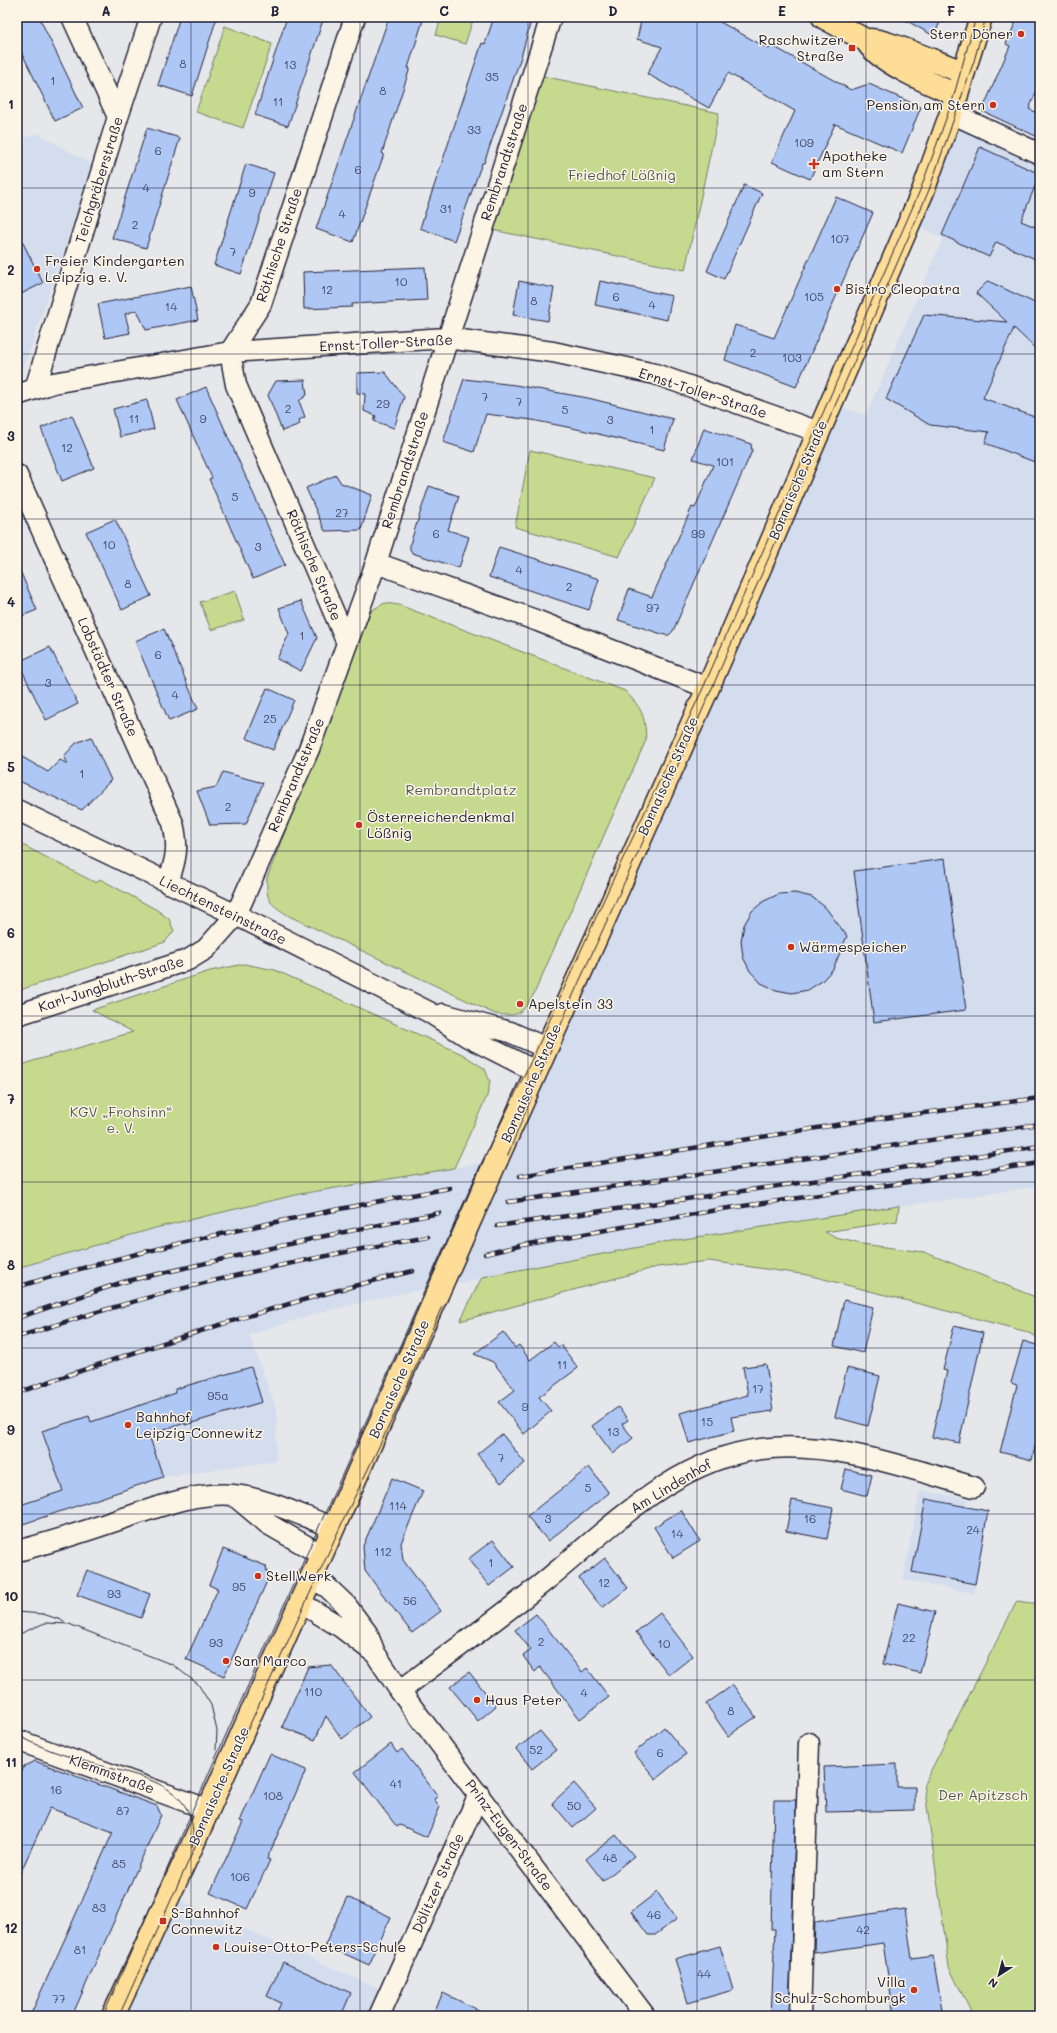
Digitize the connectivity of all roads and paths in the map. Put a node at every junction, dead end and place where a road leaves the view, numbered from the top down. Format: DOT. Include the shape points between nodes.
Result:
graph roads {
  1 [pos="72,17"];
  2 [pos="151,17"];
  3 [pos="355,17"];
  4 [pos="551,17"];
  5 [pos="824,17"];
  6 [pos="982,17"];
  7 [pos="867,41"];
  8 [pos="964,72"];
  9 [pos="954,104"];
  10 [pos="118,117"];
  11 [pos="1040,154"];
  12 [pos="446,338"];
  13 [pos="230,352"];
  14 [pos="26,392"];
  15 [pos="819,432"];
  16 [pos="17,475"];
  17 [pos="376,563"];
  18 [pos="347,643"];
  19 [pos="708,688"];
  20 [pos="17,810"];
  21 [pos="168,883"];
  22 [pos="236,915"];
  23 [pos="429,1012"];
  24 [pos="17,1015"];
  25 [pos="546,1048"];
  26 [pos="535,1071"];
  27 [pos="974,1487"];
  28 [pos="234,1495"];
  29 [pos="334,1528"];
  30 [pos="17,1551"];
  31 [pos="322,1555"];
  32 [pos="312,1579"];
  33 [pos="301,1603"];
  34 [pos="375,1653"];
  35 [pos="400,1691"];
  36 [pos="809,1743"];
  37 [pos="18,1744"];
  38 [pos="479,1794"];
  39 [pos="207,1809"];
  40 [pos="113,2016"];
  41 [pos="379,2016"];
  42 [pos="645,2016"];
  43 [pos="800,2016"];
  1 -- 10 [label="street"];
  2 -- 10 [label="street, Teichgräberstraße"];
  3 -- 13 [label="street, Röthische Straße" via="261,304"];
  4 -- 12 [label="street, Rembrandtstraße"];
  5 -- 7 [label="main road"];
  6 -- 8 [label="main road, Bornaische Straße"];
  7 -- 8 [label="main road" via="881,40 893,47"];
  7 -- 9 [label="main road" via="876,54 925,80"];
  8 -- 9 [label="main road, Bornaische Straße"];
  9 -- 11 [label="street"];
  9 -- 15 [label="main road, Bornaische Straße" via="923,191"];
  10 -- 14 [label="street, Teichgräberstraße"];
  12 -- 13 [label="street, Ernst-Toller-Straße"];
  12 -- 15 [label="street, Ernst-Toller-Straße" via="553,352 655,374"];
  12 -- 17 [label="street, Rembrandtstraße"];
  13 -- 14 [label="street, Ernst-Toller-Straße" via="53,383"];
  13 -- 18 [label="street, Röthische Straße" via="236,385"];
  15 -- 19 [label="main road, Bornaische Straße"];
  16 -- 21 [label="street, Lobstädter Straße" via="173,823 177,857"];
  17 -- 18 [label="street, Rembrandtstraße"];
  17 -- 19 [label="street" via="538,621"];
  18 -- 22 [label="street, Rembrandtstraße" via="309,749"];
  19 -- 25 [label="main road, Bornaische Straße"];
  20 -- 21 [label="street, Liechtensteinstraße"];
  21 -- 22 [label="street, Liechtensteinstraße"];
  22 -- 23 [label="street, Liechtensteinstraße"];
  22 -- 24 [label="street, Karl-Jungbluth-Straße" via="206,948 188,960"];
  23 -- 25 [label="street, Liechtensteinstraße" via="510,1032"];
  23 -- 26 [label="street, Liechtensteinstraße" via="475,1041"];
  25 -- 26 [label="main road, Bornaische Straße"];
  26 -- 29 [label="main road, Bornaische Straße, bridge"];
  27 -- 35 [label="street, Am Lindenhof" via="886,1462 800,1447 760,1449 708,1462 638,1503 544,1582"];
  28 -- 29 [label="street" via="275,1505"];
  28 -- 30 [label="street" via="207,1496 167,1504"];
  28 -- 31 [label="street" via="268,1524"];
  29 -- 31 [label="main road, Bornaische Straße"];
  31 -- 32 [label="main road, Bornaische Straße"];
  32 -- 33 [label="main road, Bornaische Straße"];
  32 -- 34 [label="street, Prinz-Eugen-Straße" via="327,1587 346,1605 367,1633"];
  33 -- 34 [label="street, Prinz-Eugen-Straße" via="342,1628"];
  33 -- 39 [label="main road, Bornaische Straße"];
  34 -- 35 [label="street, Prinz-Eugen-Straße"];
  35 -- 38 [label="street, Prinz-Eugen-Straße"];
  36 -- 43 [label="street"];
  37 -- 39 [label="street, Klemmstraße"];
  38 -- 41 [label="street, Dölitzer Straße"];
  38 -- 42 [label="street, Prinz-Eugen-Straße"];
  39 -- 40 [label="main road, Bornaische Straße"];
}
